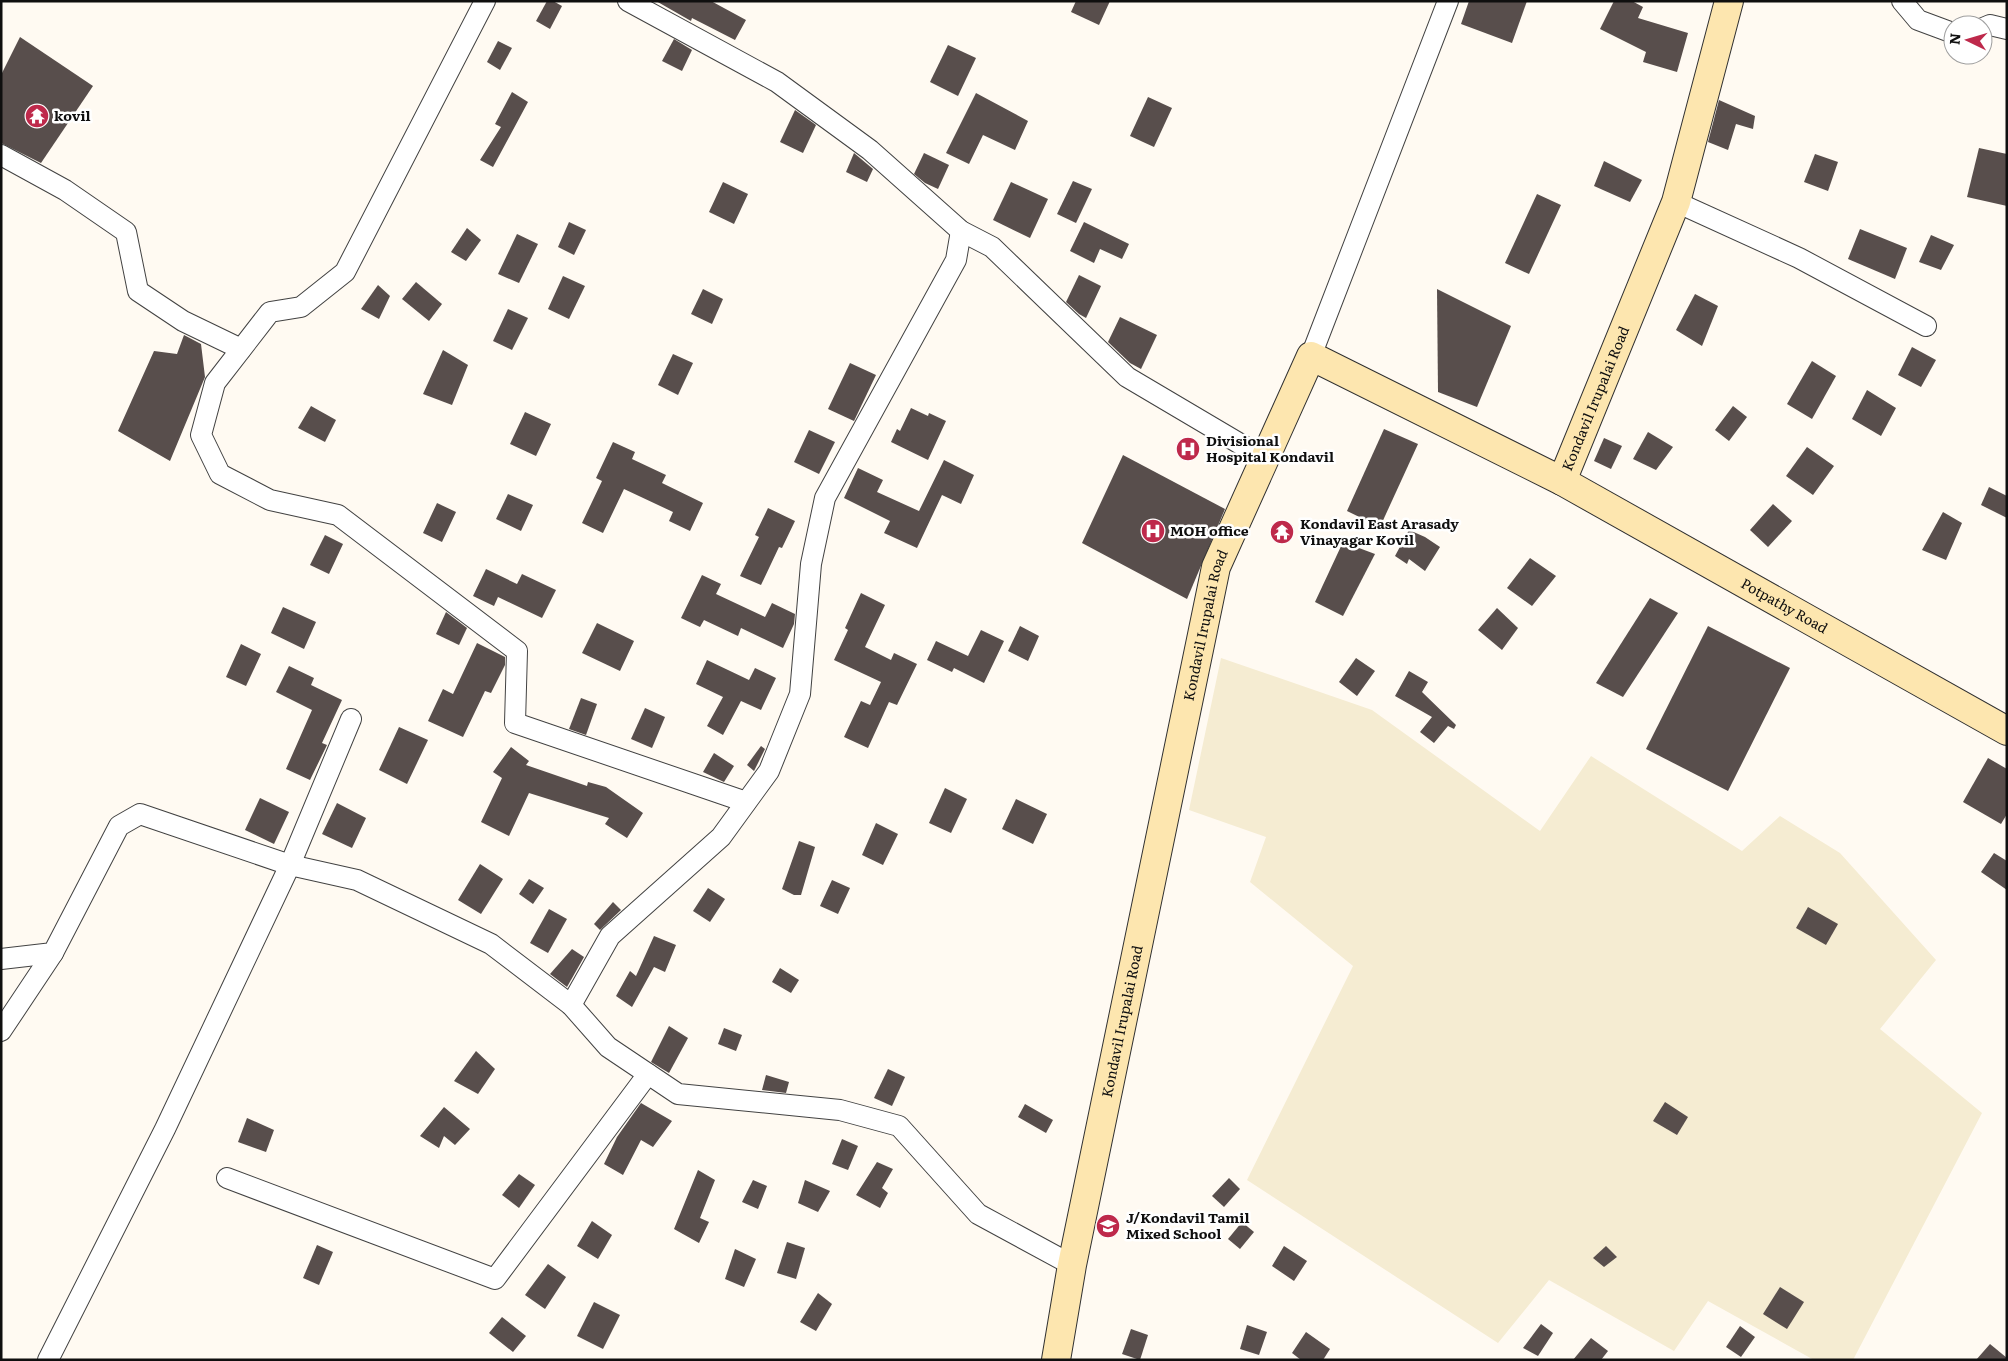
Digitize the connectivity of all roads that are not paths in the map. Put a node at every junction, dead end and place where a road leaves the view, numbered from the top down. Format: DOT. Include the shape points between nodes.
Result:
graph roads {
  1 [pos="485,1"];
  2 [pos="628,1"];
  3 [pos="1448,1"];
  4 [pos="1729,1"];
  5 [pos="1902,1"];
  6 [pos="1993,26"];
  7 [pos="2007,29"];
  8 [pos="1943,30"];
  9 [pos="1,155"];
  10 [pos="1676,202"];
  11 [pos="961,232"];
  12 [pos="1926,326"];
  13 [pos="241,349"];
  14 [pos="1311,356"];
  15 [pos="1264,458"];
  16 [pos="1562,481"];
  17 [pos="351,719"];
  18 [pos="2007,731"];
  19 [pos="746,802"];
  20 [pos="290,865"];
  21 [pos="53,953"];
  22 [pos="1,960"];
  23 [pos="571,1005"];
  24 [pos="1,1031"];
  25 [pos="648,1074"];
  26 [pos="227,1178"];
  27 [pos="1072,1266"];
  28 [pos="48,1360"];
  29 [pos="1056,1360"];
  1 -- 13 [label="street" via="345,272 302,307 270,312"];
  2 -- 11 [label="street" via="776,82 870,150"];
  3 -- 14 [label="street"];
  4 -- 10 [label="street, Kondavil Irupalai Road"];
  5 -- 8 [label="street" via="1918,20"];
  6 -- 7 [label="street"];
  9 -- 13 [label="street" via="65,190 126,232 138,291 183,321"];
  10 -- 12 [label="street" via="1799,258"];
  10 -- 16 [label="street, Kondavil Irupalai Road"];
  11 -- 15 [label="street" via="992,246 1127,377"];
  11 -- 19 [label="street" via="956,260 826,498 812,564 800,694 769,771"];
  13 -- 19 [label="street" via="215,383 201,435 220,474 270,500 338,514 517,651 515,723"];
  14 -- 15 [label="street, Kondavil Irupalai Road"];
  14 -- 16 [label="street, Kondavil Irupalai Road"];
  15 -- 27 [label="street, Kondavil Irupalai Road" via="1216,567"];
  16 -- 18 [label="street, Potpathy Road"];
  17 -- 20 [label="street"];
  19 -- 23 [label="street" via="721,837 610,936"];
  20 -- 21 [label="street" via="140,814 119,826"];
  20 -- 23 [label="street" via="357,880 491,944"];
  20 -- 28 [label="street" via="165,1130"];
  21 -- 22 [label="street"];
  21 -- 24 [label="street"];
  23 -- 25 [label="street" via="608,1047"];
  25 -- 26 [label="street" via="495,1279"];
  25 -- 27 [label="street" via="678,1094 840,1110 899,1126 978,1214"];
  27 -- 29 [label="street, Kondavil Irupalai Road"];
}
